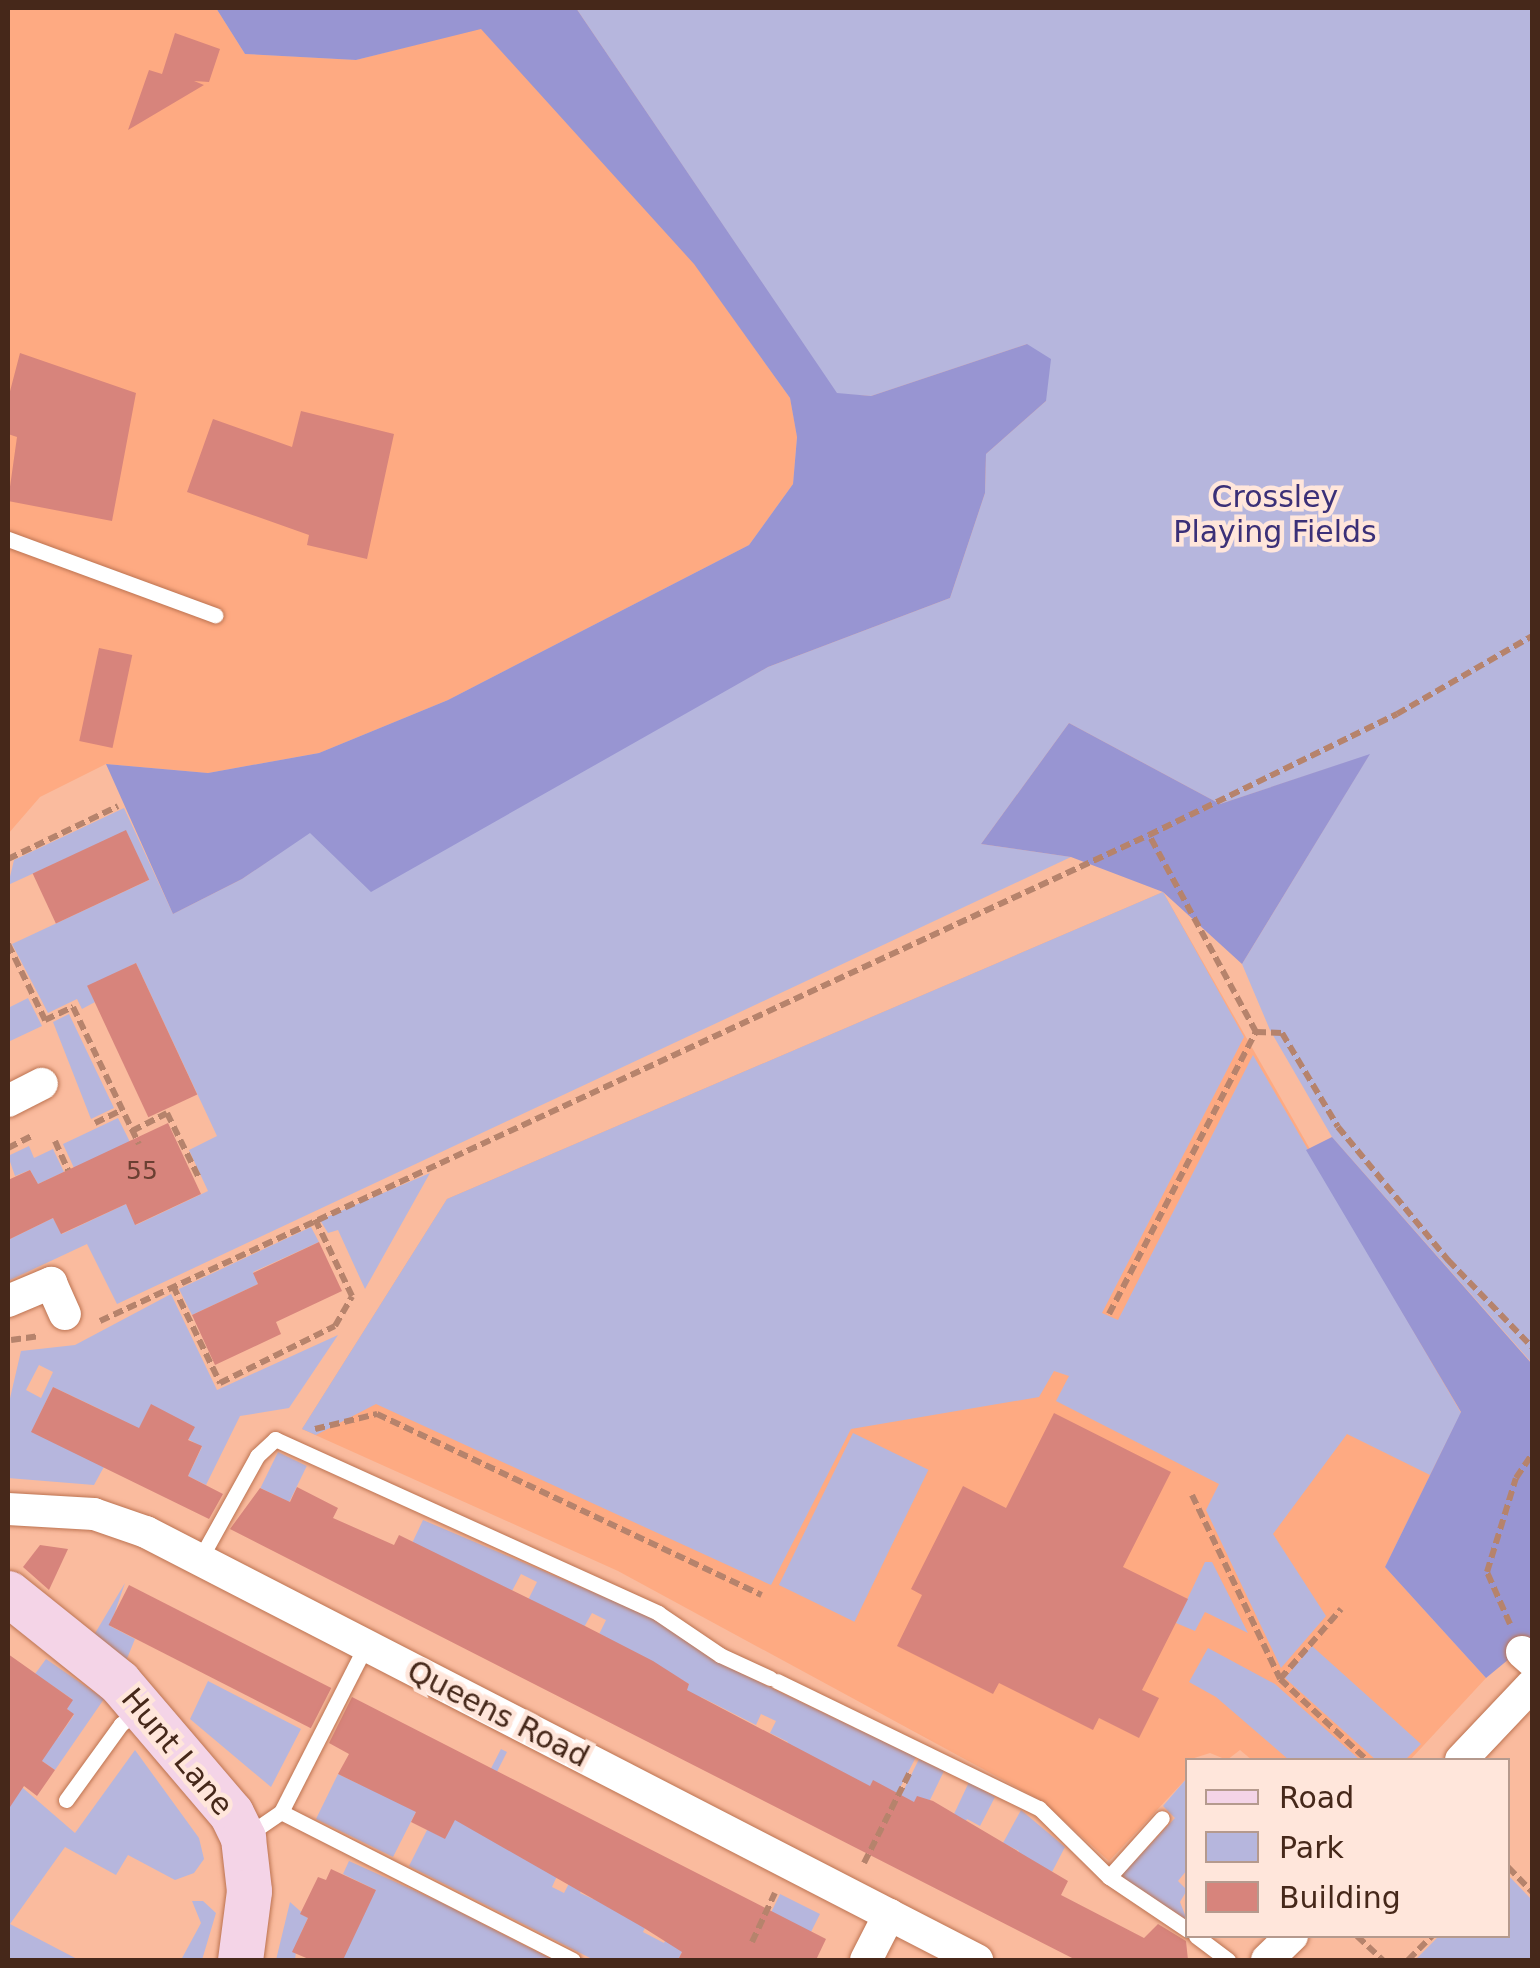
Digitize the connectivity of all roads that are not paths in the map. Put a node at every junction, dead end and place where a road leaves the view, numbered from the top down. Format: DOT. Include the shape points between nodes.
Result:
graph roads {
  1 [pos="8,539"];
  2 [pos="215,615"];
  3 [pos="42,1084"];
  4 [pos="8,1101"];
  5 [pos="8,1301"];
  6 [pos="65,1326"];
  7 [pos="8,1509"];
  8 [pos="200,1560"];
  9 [pos="8,1594"];
  10 [pos="365,1647"];
  11 [pos="1532,1685"];
  12 [pos="142,1709"];
  13 [pos="1463,1758"];
  14 [pos="66,1800"];
  15 [pos="281,1812"];
  16 [pos="1162,1818"];
  17 [pos="243,1838"];
  18 [pos="1109,1877"];
  19 [pos="889,1915"];
  20 [pos="1185,1928"];
  21 [pos="1199,1938"];
  22 [pos="1290,1938"];
  23 [pos="240,1960"];
  24 [pos="572,1960"];
  25 [pos="866,1960"];
  26 [pos="977,1960"];
  27 [pos="1228,1960"];
  28 [pos="1268,1960"];
  1 -- 2 [label="lane"];
  3 -- 4 [label="street"];
  5 -- 6 [label="street" via="64,1276"];
  7 -- 8 [label="street, Queens Road" via="94,1514"];
  8 -- 10 [label="street, Queens Road"];
  8 -- 18 [label="lane" via="257,1456 274,1438 658,1612 720,1656 1039,1808"];
  9 -- 12 [label="street, Hunt Lane" via="119,1682"];
  10 -- 15 [label="lane"];
  10 -- 19 [label="street, Queens Road"];
  11 -- 13 [label="street"];
  12 -- 14 [label="lane" via="121,1724"];
  12 -- 17 [label="street, Hunt Lane" via="220,1798"];
  15 -- 17 [label="lane"];
  15 -- 24 [label="lane"];
  16 -- 18 [label="lane"];
  17 -- 23 [label="street, Hunt Lane" via="248,1891"];
  18 -- 20 [label="lane"];
  19 -- 25 [label="street"];
  19 -- 26 [label="street, Queens Road"];
  21 -- 27 [label="lane"];
  22 -- 28 [label="street"];
}
